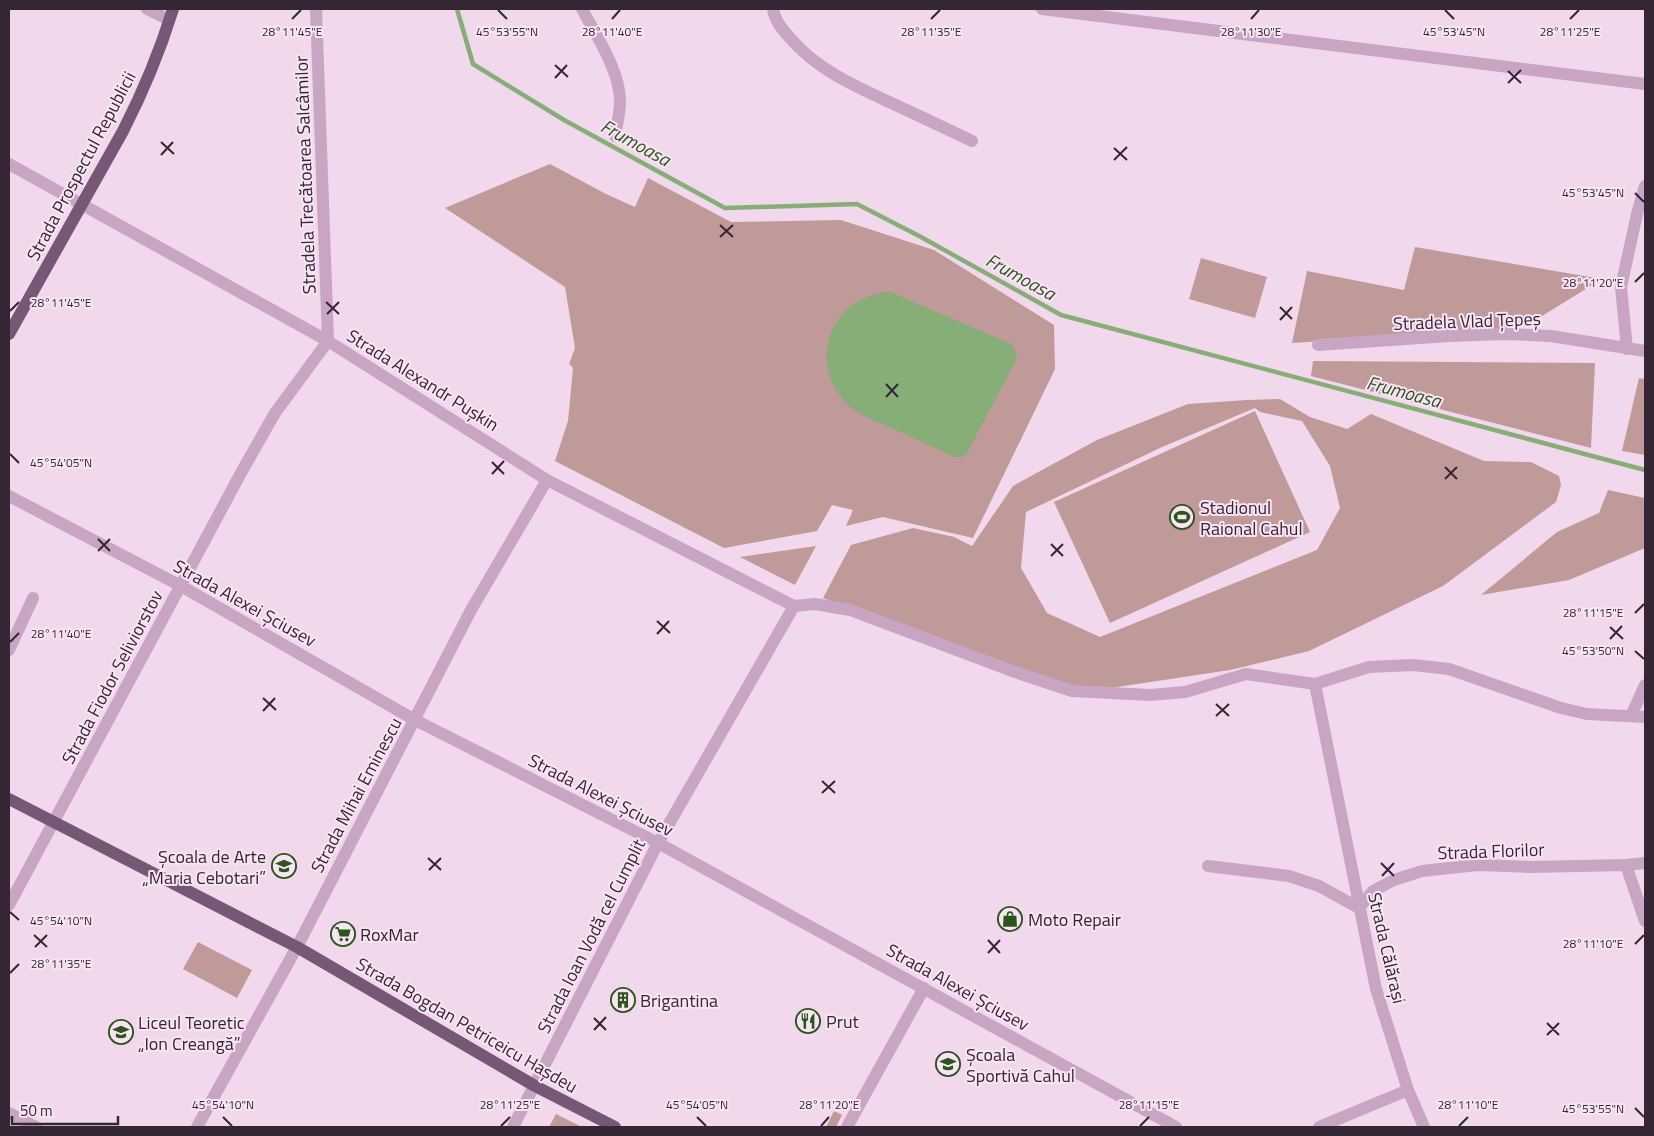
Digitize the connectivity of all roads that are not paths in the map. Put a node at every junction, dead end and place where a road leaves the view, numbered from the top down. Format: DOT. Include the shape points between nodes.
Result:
graph roads {
  1 [pos="146,9"];
  2 [pos="316,9"];
  3 [pos="582,9"];
  4 [pos="774,9"];
  5 [pos="1042,9"];
  6 [pos="171,14"];
  7 [pos="1645,84"];
  8 [pos="615,136"];
  9 [pos="972,141"];
  10 [pos="9,164"];
  11 [pos="1645,186"];
  12 [pos="82,204"];
  13 [pos="9,334"];
  14 [pos="328,341"];
  15 [pos="1318,345"];
  16 [pos="1627,349"];
  17 [pos="1645,351"];
  18 [pos="547,480"];
  19 [pos="9,496"];
  20 [pos="181,586"];
  21 [pos="33,598"];
  22 [pos="794,606"];
  23 [pos="9,650"];
  24 [pos="1315,684"];
  25 [pos="1645,685"];
  26 [pos="1631,716"];
  27 [pos="1645,718"];
  28 [pos="415,720"];
  29 [pos="9,799"];
  30 [pos="54,823"];
  31 [pos="658,843"];
  32 [pos="1645,863"];
  33 [pos="1626,865"];
  34 [pos="1208,866"];
  35 [pos="9,905"];
  36 [pos="1360,908"];
  37 [pos="1645,922"];
  38 [pos="297,947"];
  39 [pos="924,988"];
  40 [pos="535,1086"];
  41 [pos="1408,1090"];
  42 [pos="9,1112"];
  43 [pos="36,1127"];
  44 [pos="197,1127"];
  45 [pos="513,1127"];
  46 [pos="615,1127"];
  47 [pos="847,1127"];
  48 [pos="1176,1127"];
  49 [pos="1319,1127"];
  50 [pos="1424,1127"];
  1 -- 6 [label="street"];
  2 -- 14 [label="street, Stradela Trecătoarea Salcâmilor"];
  3 -- 8 [label="street" via="617,82 620,100"];
  4 -- 9 [label="street" via="774,18 783,30 820,67"];
  5 -- 7 [label="street"];
  6 -- 12 [label="main road, Strada Prospectul Republicii" via="140,98"];
  10 -- 12 [label="street, Strada Alexandr Pușkin"];
  11 -- 16 [label="street" via="1621,287"];
  12 -- 13 [label="main road, Strada Prospectul Republicii"];
  12 -- 14 [label="street, Strada Alexandr Pușkin"];
  14 -- 18 [label="street, Strada Alexandr Pușkin"];
  14 -- 20 [label="street, Strada Fiodor Seliviorstov" via="275,413"];
  15 -- 16 [label="street, Stradela Vlad Țepeş" via="1507,334 1551,336"];
  16 -- 17 [label="street, Stradela Vlad Țepeş"];
  18 -- 22 [label="street, Strada Alexandr Pușkin"];
  18 -- 28 [label="street, Strada Mihai Eminescu" via="471,610"];
  19 -- 20 [label="street, Strada Alexei Șciusev"];
  20 -- 28 [label="street, Strada Alexei Șciusev"];
  20 -- 30 [label="street, Strada Fiodor Seliviorstov"];
  21 -- 23 [label="street"];
  22 -- 24 [label="street" via="815,604 850,610 1072,692 1150,695 1185,692 1246,674"];
  22 -- 31 [label="street, Strada Ioan Vodă cel Cumplit"];
  24 -- 26 [label="street" via="1369,667 1413,665 1448,669 1561,708 1587,714"];
  24 -- 36 [label="street, Strada Călărași"];
  25 -- 26 [label="street"];
  26 -- 27 [label="street"];
  28 -- 31 [label="street, Strada Alexei Șciusev"];
  28 -- 38 [label="street, Strada Mihai Eminescu"];
  29 -- 30 [label="main road, Strada Bogdan Petriceicu Hașdeu"];
  30 -- 35 [label="street, Strada Fiodor Seliviorstov"];
  30 -- 38 [label="main road, Strada Bogdan Petriceicu Hașdeu"];
  31 -- 39 [label="street, Strada Alexei Șciusev"];
  31 -- 40 [label="street, Strada Ioan Vodă cel Cumplit"];
  32 -- 33 [label="street, Strada Florilor"];
  33 -- 36 [label="street, Strada Florilor" via="1530,868 1478,865 1422,871 1373,891"];
  33 -- 37 [label="street"];
  34 -- 36 [label="street" via="1289,876 1319,886"];
  36 -- 41 [label="street, Strada Călărași" via="1376,989"];
  38 -- 40 [label="main road, Strada Bogdan Petriceicu Hașdeu"];
  38 -- 44 [label="street, Strada Mihai Eminescu"];
  39 -- 47 [label="street"];
  39 -- 48 [label="street, Strada Alexei Șciusev"];
  40 -- 45 [label="street, Strada Ioan Vodă cel Cumplit"];
  40 -- 46 [label="main road, Strada Bogdan Petriceicu Hașdeu"];
  41 -- 49 [label="street"];
  41 -- 50 [label="street, Strada Călărași"];
  42 -- 43 [label="street"];
}
